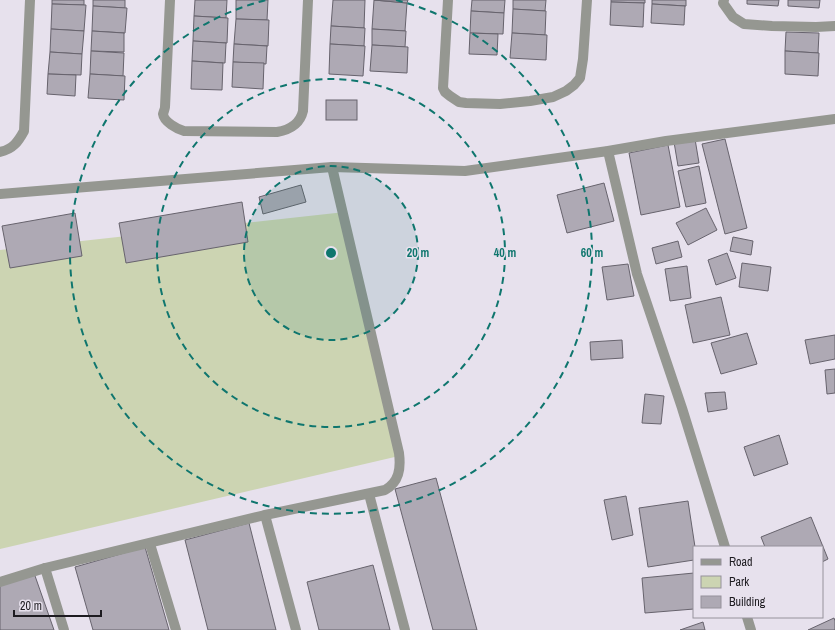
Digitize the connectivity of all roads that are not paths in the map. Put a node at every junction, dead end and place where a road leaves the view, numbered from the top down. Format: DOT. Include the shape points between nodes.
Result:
graph roads {
  1 [pos="30,0"];
  2 [pos="170,0"];
  3 [pos="308,0"];
  4 [pos="448,0"];
  5 [pos="586,0"];
  6 [pos="724,0"];
  7 [pos="835,26"];
  8 [pos="835,119"];
  9 [pos="608,151"];
  10 [pos="0,152"];
  11 [pos="332,167"];
  12 [pos="0,194"];
  13 [pos="369,494"];
  14 [pos="265,515"];
  15 [pos="150,544"];
  16 [pos="725,546"];
  17 [pos="45,568"];
  18 [pos="0,582"];
  19 [pos="747,618"];
  20 [pos="64,630"];
  21 [pos="176,630"];
  22 [pos="296,630"];
  23 [pos="405,630"];
  24 [pos="751,630"];
  1 -- 10 [label="street" via="24,130 14,146"];
  2 -- 3 [label="street" via="163,114 165,118 176,129 184,131 277,132 291,128 302,116"];
  4 -- 5 [label="street" via="443,88 454,99 466,103 500,104 553,97 566,91 580,78"];
  6 -- 7 [label="street" via="723,3 733,17 744,24"];
  8 -- 9 [label="street"];
  9 -- 11 [label="street" via="465,171"];
  9 -- 16 [label="street" via="637,274"];
  11 -- 12 [label="street"];
  11 -- 13 [label="street" via="399,453 399,475 393,484 385,490"];
  13 -- 14 [label="street"];
  13 -- 23 [label="street"];
  14 -- 15 [label="street"];
  14 -- 22 [label="street"];
  15 -- 17 [label="street"];
  15 -- 21 [label="street"];
  17 -- 18 [label="street"];
  17 -- 20 [label="street"];
  19 -- 24 [label="street"];
}
